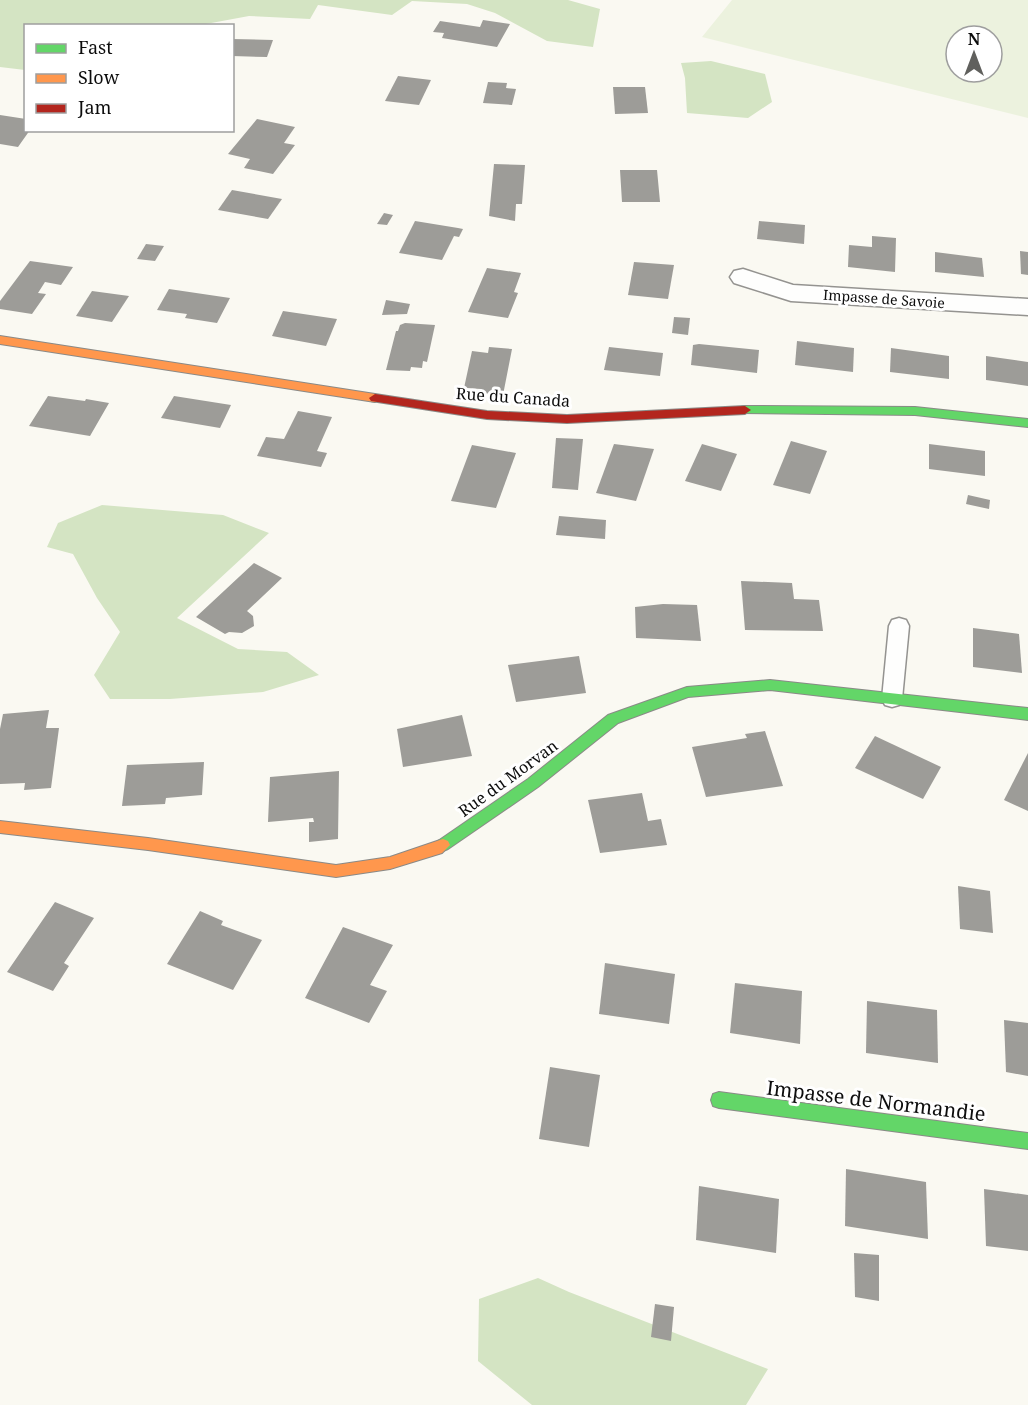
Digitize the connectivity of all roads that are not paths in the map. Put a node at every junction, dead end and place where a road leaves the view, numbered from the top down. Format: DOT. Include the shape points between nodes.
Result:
graph roads {
  1 [pos="743,277"];
  2 [pos="1028,307"];
  3 [pos="0,340"];
  4 [pos="1028,423"];
  5 [pos="899,626"];
  6 [pos="892,699"];
  7 [pos="1028,714"];
  8 [pos="0,827"];
  9 [pos="719,1100"];
  10 [pos="1028,1141"];
  1 -- 2 [label="street, Impasse de Savoie" via="791,293"];
  3 -- 4 [label="street, Rue du Canada" via="487,415 567,419 756,409 915,411"];
  5 -- 6 [label="lane"];
  6 -- 7 [label="street, Rue du Morvan"];
  6 -- 8 [label="street, Rue du Morvan" via="770,685 687,692 614,719 533,783 437,849 390,863 336,871"];
  9 -- 10 [label="street, Impasse de Normandie"];
}
